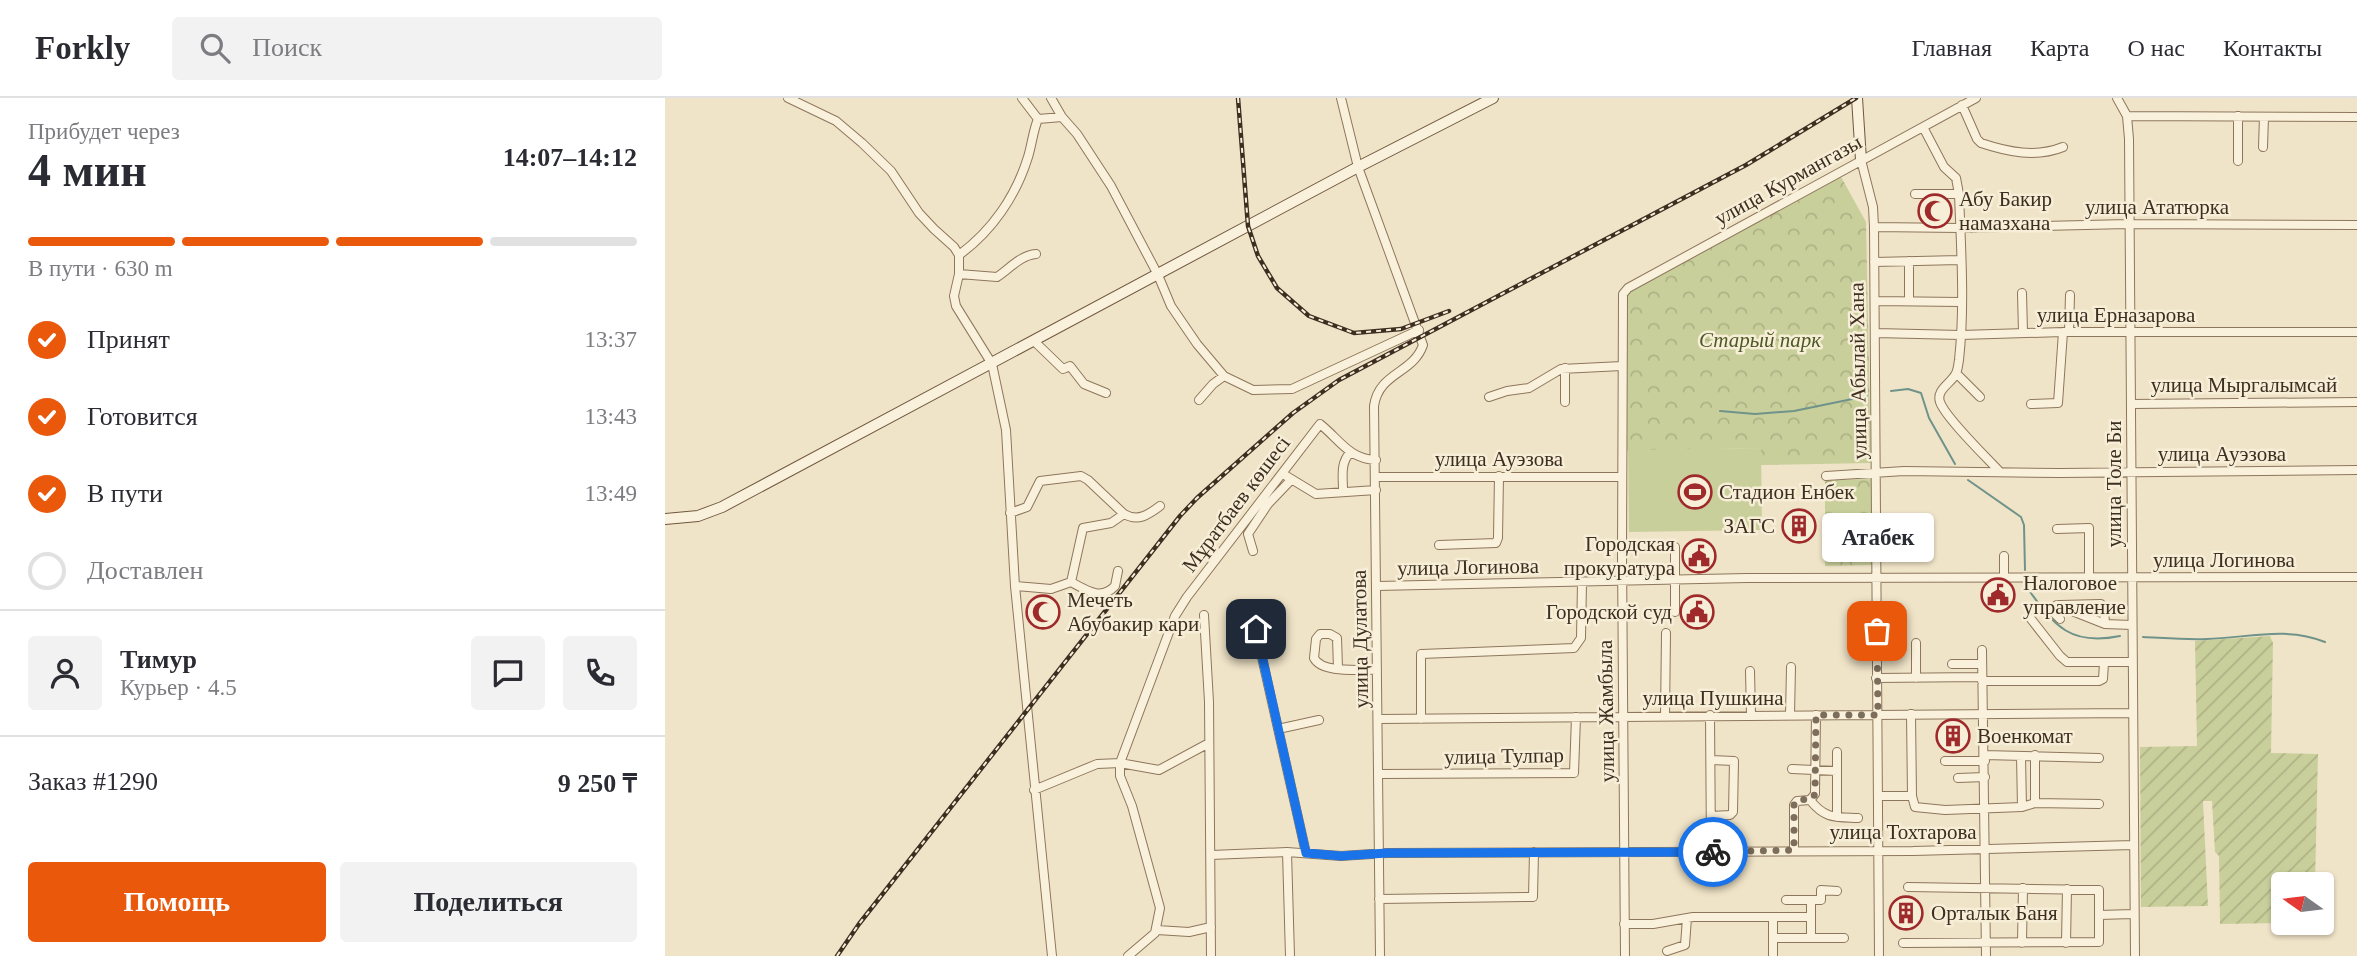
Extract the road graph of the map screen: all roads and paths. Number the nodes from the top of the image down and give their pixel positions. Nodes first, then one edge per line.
1 (788, 98) edge
2 (1022, 98) edge
3 (1051, 98) edge
4 (1341, 98) edge
5 (1493, 98) edge
6 (1857, 98) edge
7 (1976, 98) edge
8 (2117, 98) edge
9 (1962, 106) junction
10 (2127, 116) junction
11 (1062, 117) junction
12 (2238, 117) junction
13 (2263, 117) junction
14 (2357, 117) edge
15 (1038, 119) junction
16 (1923, 127) junction
17 (2063, 147) dead end
18 (2263, 147) dead end
19 (1861, 160) junction
20 (2238, 161) dead end
21 (1358, 167) junction
22 (1916, 194) dead end
23 (1959, 194) junction
24 (2128, 224) junction
25 (2357, 225) edge
26 (1874, 227) junction
27 (1960, 228) junction
28 (1036, 254) dead end
29 (959, 255) junction
30 (1960, 260) junction
31 (1909, 261) junction
32 (1874, 262) junction
33 (959, 274) junction
34 (1158, 275) junction
35 (2022, 293) dead end
36 (2070, 295) dead end
37 (1622, 298) joint
38 (1909, 300) junction
39 (1875, 301) junction
40 (1961, 302) junction
41 (1419, 330) junction
42 (2023, 332) junction
43 (2066, 332) junction
44 (2357, 332) edge
45 (1875, 333) junction
46 (2130, 333) junction
47 (1961, 335) junction
48 (1035, 342) junction
49 (992, 365) junction
50 (1622, 366) junction
51 (1565, 368) junction
52 (1957, 374) junction
53 (1224, 376) junction
54 (1106, 393) dead end
55 (1489, 397) dead end
56 (1980, 397) dead end
57 (1199, 400) dead end
58 (1565, 402) dead end
59 (2357, 402) edge
60 (2031, 404) dead end
61 (2131, 404) junction
62 (1350, 453) junction
63 (1376, 460) junction
64 (2357, 470) edge
65 (1999, 471) junction
66 (1876, 472) junction
67 (2130, 472) junction
68 (1499, 475) junction
69 (1826, 476) dead end
70 (1286, 477) junction
71 (1376, 477) junction
72 (1622, 477) junction
73 (1343, 490) junction
74 (1376, 490) junction
75 (1160, 506) dead end
76 (1010, 513) junction
77 (1124, 514) junction
78 (665, 519) edge
79 (2057, 529) dead end
80 (1439, 545) dead end
81 (1675, 547) dead end
82 (1253, 551) dead end
83 (2004, 556) dead end
84 (1118, 571) dead end
85 (2089, 577) junction
86 (2357, 577) edge
87 (1877, 578) junction
88 (2004, 578) junction
89 (2132, 578) junction
90 (1674, 581) junction
91 (1071, 582) junction
92 (1581, 583) junction
93 (1623, 583) junction
94 (1015, 586) junction
95 (1377, 586) junction
96 (1250, 604) dead end
97 (2057, 605) junction
98 (1675, 612) dead end
99 (1205, 615) dead end
100 (2031, 619) dead end
101 (2060, 619) dead end
102 (2105, 624) junction
103 (2132, 625) junction
104 (1666, 634) dead end
105 (1916, 643) dead end
106 (1982, 650) dead end
107 (2132, 662) junction
108 (2103, 663) junction
109 (1952, 664) dead end
110 (1982, 664) junction
111 (1791, 667) dead end
112 (1338, 668) junction
113 (1377, 670) junction
114 (1750, 671) dead end
115 (1916, 677) junction
116 (1877, 678) junction
117 (1982, 679) junction
118 (1983, 713) junction
119 (2131, 713) junction
120 (1910, 714) junction
121 (1710, 715) junction
122 (1751, 715) junction
123 (1790, 715) junction
124 (1816, 715) junction
125 (1878, 715) junction
126 (1624, 716) junction
127 (1665, 716) junction
128 (1576, 717) junction
129 (1379, 719) junction
130 (1421, 719) junction
131 (1319, 720) dead end
132 (1278, 729) junction
133 (1209, 743) junction
134 (1837, 752) dead end
135 (2035, 755) junction
136 (2021, 756) junction
137 (1984, 758) junction
138 (2099, 758) dead end
139 (1711, 760) junction
140 (1945, 761) dead end
141 (1120, 763) junction
142 (1792, 769) dead end
143 (1815, 769) junction
144 (1837, 771) junction
145 (1379, 774) junction
146 (1985, 777) junction
147 (1958, 778) dead end
148 (1034, 790) junction
149 (1878, 796) junction
150 (1912, 796) junction
151 (1810, 800) junction
152 (2035, 803) junction
153 (2099, 804) dead end
154 (2022, 807) junction
155 (1985, 808) junction
156 (1711, 816) junction
157 (1837, 817) junction
158 (1858, 818) dead end
159 (2133, 845) junction
160 (1986, 849) junction
161 (1794, 850) junction
162 (1880, 850) junction
163 (1287, 852) junction
164 (1534, 852) junction
165 (1626, 852) junction
166 (1711, 852) junction
167 (1306, 853) junction
168 (1379, 854) junction
169 (1211, 855) junction
170 (1908, 887) dead end
171 (1986, 887) junction
172 (2023, 888) junction
173 (2067, 889) junction
174 (1837, 891) dead end
175 (1379, 898) junction
176 (1786, 900) dead end
177 (1811, 900) junction
178 (2133, 914) junction
179 (2099, 915) junction
180 (1773, 917) junction
181 (1811, 917) junction
182 (1687, 918) junction
183 (1625, 924) junction
184 (1211, 927) junction
185 (1157, 930) junction
186 (1773, 938) junction
187 (1811, 938) junction
188 (1844, 938) dead end
189 (1903, 943) dead end
190 (1986, 943) junction
191 (2022, 943) junction
192 (2066, 943) junction
193 (1667, 951) dead end
194 (1052, 956) edge
195 (1128, 956) edge
196 (1211, 956) edge
197 (1290, 956) edge
198 (1380, 956) edge
199 (1625, 956) edge
200 (1773, 956) edge
201 (1879, 956) edge
202 (1986, 956) edge
203 (2135, 956) edge

1 - 29 street
2 - 15 street
3 - 11 street
4 - 21 street
5 - 21 street
6 - 19 street
7 - 9 street, улица Курмангазы
8 - 10 street, улица Толе Би
9 - 16 street, улица Курмангазы
9 - 17 street
10 - 12 street
10 - 24 street, улица Толе Би
11 - 15 street
11 - 34 street
12 - 13 street
12 - 20 street
13 - 14 street
13 - 18 street
15 - 29 street
16 - 19 street, улица Курмангазы
16 - 23 street
19 - 26 street, улица Абылай Хана
19 - 37 street, улица Курмангазы
21 - 34 street
21 - 41 street
22 - 23 street
23 - 27 street
24 - 25 street, улица Ататюрка
24 - 27 street, улица Ататюрка
24 - 46 street, улица Толе Би
26 - 27 street, улица Ататюрка
26 - 32 street, улица Абылай Хана
27 - 30 street
28 - 33 street
29 - 33 street
30 - 31 street
30 - 40 street
31 - 32 street
31 - 38 street
32 - 39 street, улица Абылай Хана
33 - 49 street
34 - 48 street
34 - 53 street
35 - 42 street
36 - 43 street
37 - 50 street, улица Жамбыла
38 - 39 street
38 - 40 street
39 - 45 street, улица Абылай Хана
40 - 47 street
41 - 53 street
41 - 63 street, улица Дулатова
42 - 43 street, улица Ерназарова
42 - 47 street, улица Ерназарова
43 - 46 street, улица Ерназарова
43 - 60 street
44 - 46 street, улица Ерназарова
45 - 47 street, улица Ерназарова
45 - 66 street, улица Абылай Хана
46 - 61 street, улица Толе Би
47 - 52 street
48 - 49 street
48 - 54 street
49 - 76 street
49 - 78 street
50 - 51 street
50 - 72 street, улица Жамбыла
51 - 55 street
51 - 58 street
52 - 56 street
52 - 65 street
53 - 57 street
59 - 61 street, улица Мыргалымсай
61 - 67 street, улица Толе Би
62 - 63 street
62 - 70 street, Мұратбаев көшесі
62 - 73 street
63 - 71 street, улица Дулатова
64 - 67 street, улица Ауэзова
65 - 66 street, улица Ауэзова
65 - 67 street, улица Ауэзова
66 - 69 street, улица Ауэзова
66 - 87 street, улица Абылай Хана
67 - 89 street, улица Толе Би
68 - 71 street, улица Ауэзова
68 - 72 street, улица Ауэзова
68 - 80 street
70 - 73 street
70 - 82 street
70 - 141 street, Мұратбаев көшесі
71 - 74 street, улица Дулатова
72 - 93 street, улица Жамбыла
73 - 74 street
74 - 95 street, улица Дулатова
75 - 77 street
76 - 77 street
76 - 94 street
77 - 91 street
79 - 85 street
81 - 90 street
83 - 88 street
84 - 91 street
85 - 88 street, улица Логинова
85 - 89 street, улица Логинова
86 - 89 street, улица Логинова
87 - 88 street, улица Логинова
87 - 90 street, улица Логинова
87 - 116 street, улица Абылай Хана
89 - 103 street, улица Толе Би
90 - 93 street, улица Логинова
90 - 98 street
91 - 94 street
92 - 93 street, улица Логинова
92 - 95 street, улица Логинова
92 - 130 street
93 - 126 street, улица Жамбыла
94 - 148 street
95 - 113 street, улица Дулатова
96 - 132 street
97 - 101 street
97 - 102 street
97 - 102 street
99 - 133 street
100 - 108 street
102 - 103 street
103 - 107 street, улица Толе Би
104 - 127 street
105 - 115 street
106 - 110 street
107 - 108 street
107 - 119 street, улица Толе Би
108 - 117 street
109 - 110 street
110 - 117 street
111 - 123 street
112 - 112 street
112 - 113 street
113 - 129 street, улица Дулатова
114 - 122 street
115 - 116 street
115 - 117 street
116 - 125 street, улица Абылай Хана
117 - 118 street
118 - 119 street, улица Пушкина
118 - 120 street, улица Пушкина
118 - 137 street
119 - 159 street, улица Толе Би
120 - 125 street, улица Пушкина
120 - 150 street
121 - 122 street, улица Пушкина
121 - 127 street, улица Пушкина
121 - 139 street
122 - 123 street, улица Пушкина
123 - 124 street, улица Пушкина
124 - 125 street, улица Пушкина
124 - 143 street
125 - 149 street, улица Абылай Хана
126 - 127 street, улица Пушкина
126 - 128 street, улица Пушкина
126 - 165 street, улица Жамбыла
128 - 130 street, улица Пушкина
128 - 145 street, улица Тулпар
129 - 130 street, улица Пушкина
129 - 145 street, улица Дулатова
131 - 132 street
132 - 167 street
133 - 141 street
133 - 169 street
134 - 144 street
135 - 136 street
135 - 138 street
135 - 152 street
136 - 137 street
136 - 154 street
137 - 140 street
137 - 146 street
139 - 156 street
139 - 156 street
141 - 148 street
141 - 185 street
142 - 143 street
143 - 144 street
143 - 151 street
144 - 157 street
145 - 168 street, улица Дулатова
146 - 147 street
146 - 155 street
148 - 194 street
149 - 150 street
149 - 162 street, улица Абылай Хана
150 - 155 street
151 - 157 street
151 - 161 street
152 - 153 street
152 - 154 street
154 - 155 street
155 - 160 street
156 - 166 street
157 - 158 street
159 - 160 street, улица Тохтарова
159 - 178 street, улица Толе Би
160 - 162 street, улица Тохтарова
160 - 171 street
161 - 162 street, улица Тохтарова
161 - 166 street, улица Тохтарова
162 - 201 street, улица Абылай Хана
163 - 167 street
163 - 169 street
163 - 197 street
164 - 165 street, улица Тохтарова
164 - 168 street, улица Тохтарова
164 - 175 street
165 - 166 street, улица Тохтарова
165 - 183 street, улица Жамбыла
167 - 168 street, улица Тохтарова
168 - 175 street, улица Дулатова
169 - 184 street
170 - 171 street
171 - 172 street
171 - 190 street
172 - 173 street
172 - 191 street
173 - 179 street
173 - 192 street
174 - 177 street
175 - 198 street, улица Дулатова
176 - 177 street
177 - 181 street
178 - 179 street
178 - 203 street, улица Толе Би
179 - 192 street
180 - 181 street
180 - 182 street
180 - 186 street
181 - 187 street
182 - 183 street
182 - 193 street
183 - 199 street, улица Жамбыла
184 - 185 street
184 - 196 street
185 - 195 street
186 - 187 street
186 - 200 street
187 - 188 street
189 - 190 street
190 - 191 street
190 - 202 street
191 - 192 street

